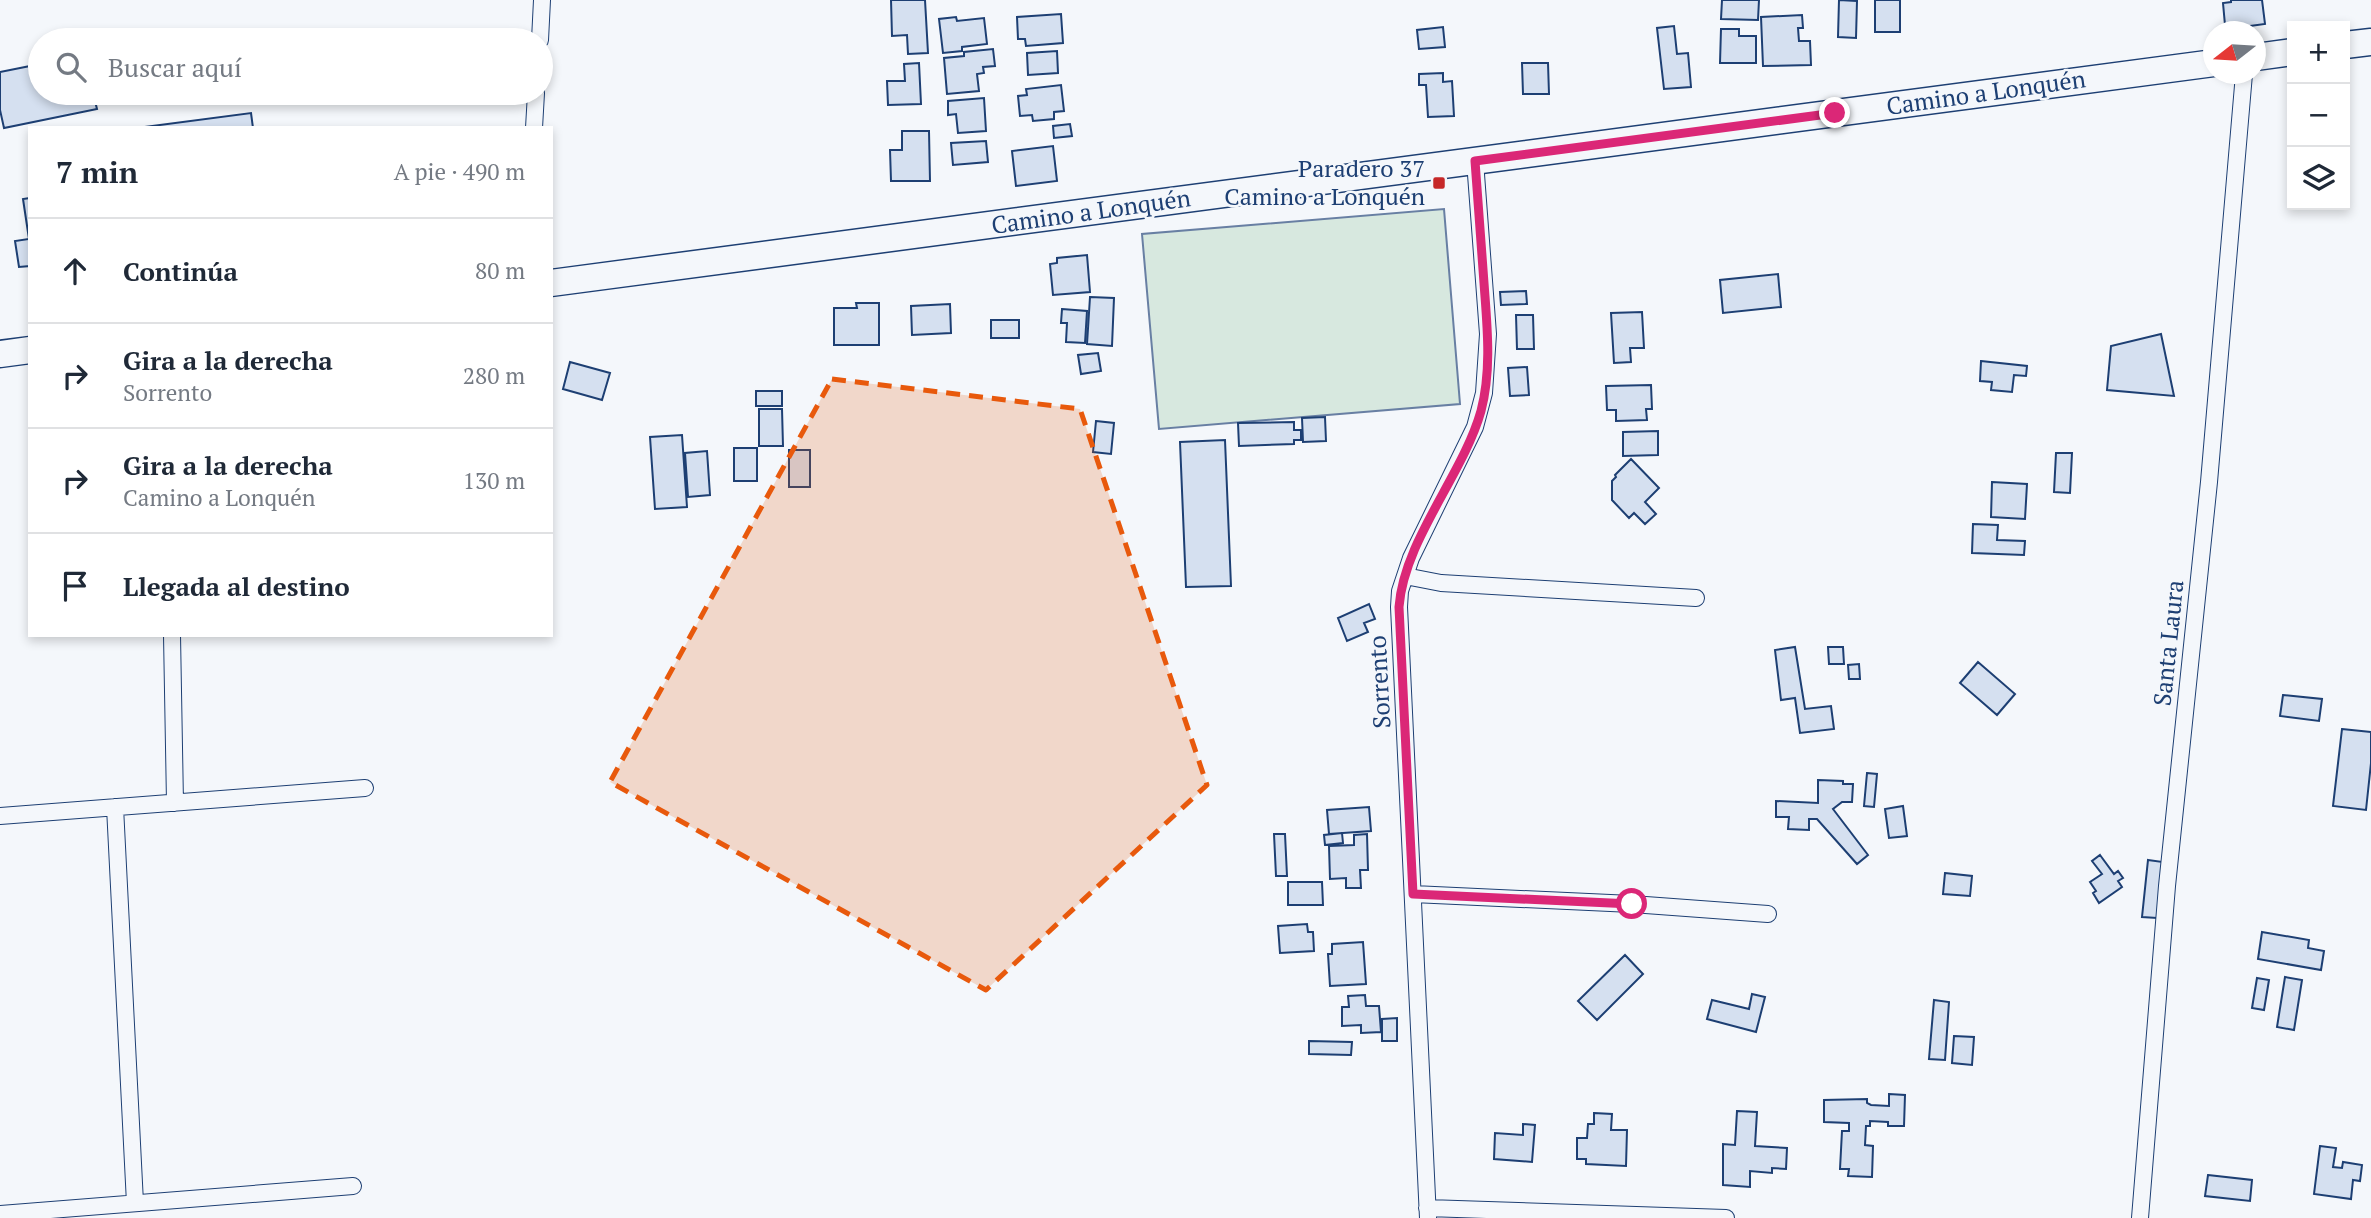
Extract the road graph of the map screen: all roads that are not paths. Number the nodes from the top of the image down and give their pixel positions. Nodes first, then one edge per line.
1 (542, 0) edge
2 (541, 28) edge
3 (2371, 42) edge
4 (2350, 44) edge
5 (2287, 53) edge
6 (2266, 56) edge
7 (2203, 64) edge
8 (2243, 84) edge
9 (535, 105) edge
10 (534, 126) edge
11 (1475, 161) junction
12 (553, 283) edge
13 (28, 350) edge
14 (0, 354) edge
15 (1405, 576) junction
16 (1696, 598) dead end
17 (172, 637) edge
18 (365, 788) dead end
19 (175, 803) junction
20 (115, 807) junction
21 (0, 816) edge
22 (1413, 894) junction
23 (1768, 914) dead end
24 (353, 1186) dead end
25 (135, 1203) junction
26 (1428, 1213) edge
27 (0, 1214) edge
28 (1726, 1218) edge
29 (2140, 1218) edge

1 - 2 street
3 - 4 main road
5 - 6 main road
7 - 11 main road, Camino a Lonquén
8 - 29 street, Santa Laura
9 - 10 street
11 - 12 main road, Camino a Lonquén
11 - 15 street, Sorrento
13 - 14 main road
15 - 16 street
15 - 22 street, Sorrento
17 - 19 street
18 - 19 street
19 - 20 street
20 - 21 street
20 - 25 street
22 - 23 street
22 - 26 street, Sorrento
24 - 25 street
25 - 27 street
26 - 28 street

